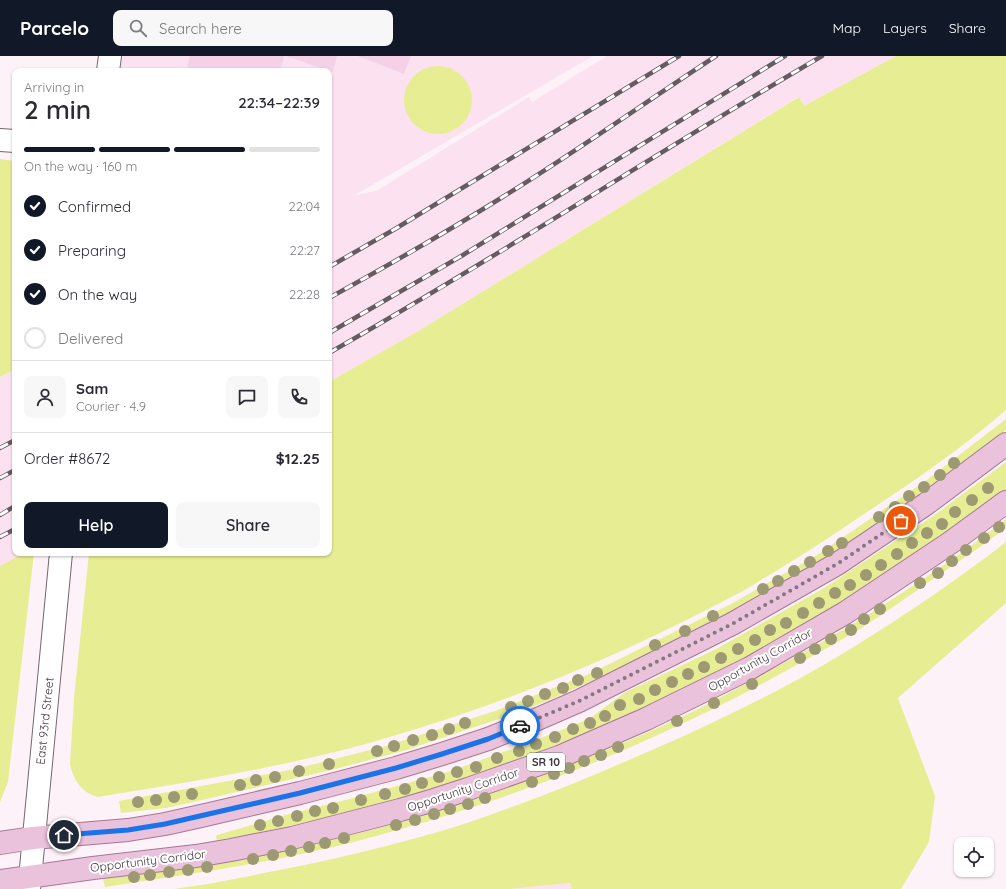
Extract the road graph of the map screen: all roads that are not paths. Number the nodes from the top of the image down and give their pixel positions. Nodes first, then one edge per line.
1 (110, 56) edge
2 (108, 68) edge
3 (0, 140) edge
4 (12, 141) edge
5 (1006, 444) edge
6 (1006, 502) edge
7 (61, 556) edge
8 (33, 838) junction
9 (0, 843) edge
10 (0, 881) edge
11 (29, 883) edge

1 - 2 street
3 - 4 street
5 - 8 main road
6 - 11 main road, Opportunity Corridor / SR 10
7 - 8 street, East 93rd Street
8 - 9 main road
8 - 11 street, East 93rd Street
10 - 11 main road, Opportunity Corridor / SR 10

